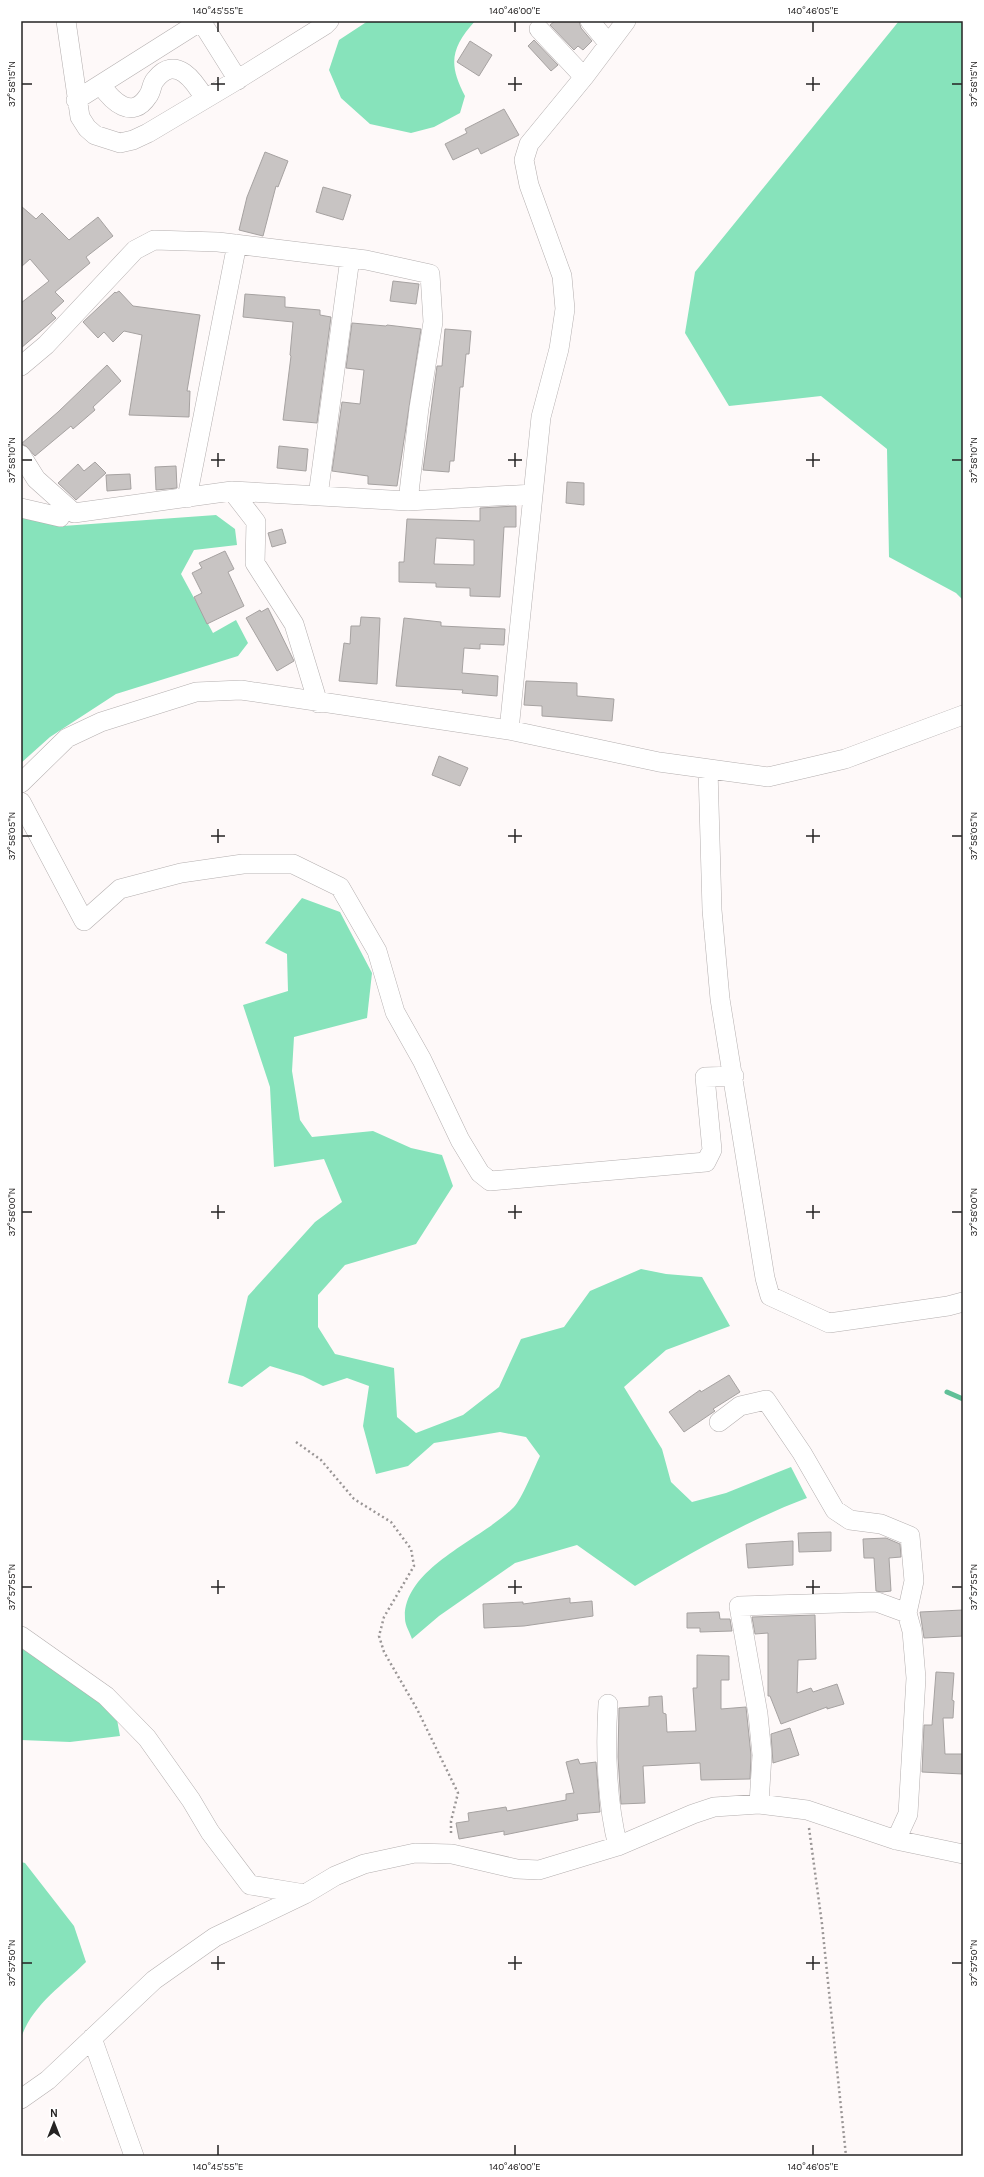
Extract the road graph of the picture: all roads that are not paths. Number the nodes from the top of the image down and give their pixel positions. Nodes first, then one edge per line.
1 (201, 21) edge
2 (329, 21) edge
3 (590, 21) edge
4 (626, 21) edge
5 (67, 23) edge
6 (540, 29) dead end
7 (608, 43) junction
8 (584, 77) junction
9 (238, 80) junction
10 (101, 85) junction
11 (76, 100) junction
12 (205, 100) junction
13 (237, 244) junction
14 (350, 258) junction
15 (21, 366) edge
16 (21, 455) edge
17 (232, 491) junction
18 (533, 494) junction
19 (318, 496) junction
20 (187, 498) junction
21 (408, 501) junction
22 (66, 507) junction
23 (21, 508) edge
24 (318, 703) junction
25 (963, 715) edge
26 (509, 730) junction
27 (708, 769) junction
28 (21, 783) edge
29 (21, 802) edge
30 (734, 1076) junction
31 (963, 1302) edge
32 (719, 1422) dead end
33 (907, 1613) junction
34 (21, 1636) edge
35 (608, 1704) dead end
36 (759, 1804) junction
37 (896, 1840) junction
38 (618, 1846) junction
39 (963, 1854) edge
40 (305, 1894) junction
41 (92, 2038) junction
42 (21, 2099) edge
43 (134, 2156) edge

1 - 9 street
1 - 10 street
2 - 9 street
3 - 7 street
4 - 7 street
5 - 11 street
6 - 8 street
7 - 8 street
8 - 18 street
9 - 12 street
10 - 11 street
10 - 12 street
11 - 12 street
13 - 14 street
13 - 15 street
13 - 20 street
14 - 19 street
14 - 21 street
16 - 22 street
17 - 19 street
17 - 20 street
17 - 24 street
18 - 21 street
18 - 26 street
19 - 21 street
20 - 22 street
22 - 23 street
24 - 26 street
24 - 28 street
25 - 27 street
26 - 27 street
27 - 30 street
29 - 30 street
30 - 31 street
32 - 33 street
33 - 36 street
33 - 37 street
34 - 40 street
35 - 38 street
36 - 37 street
36 - 38 street
37 - 39 street
38 - 40 street
40 - 41 street
41 - 42 street
41 - 43 street

